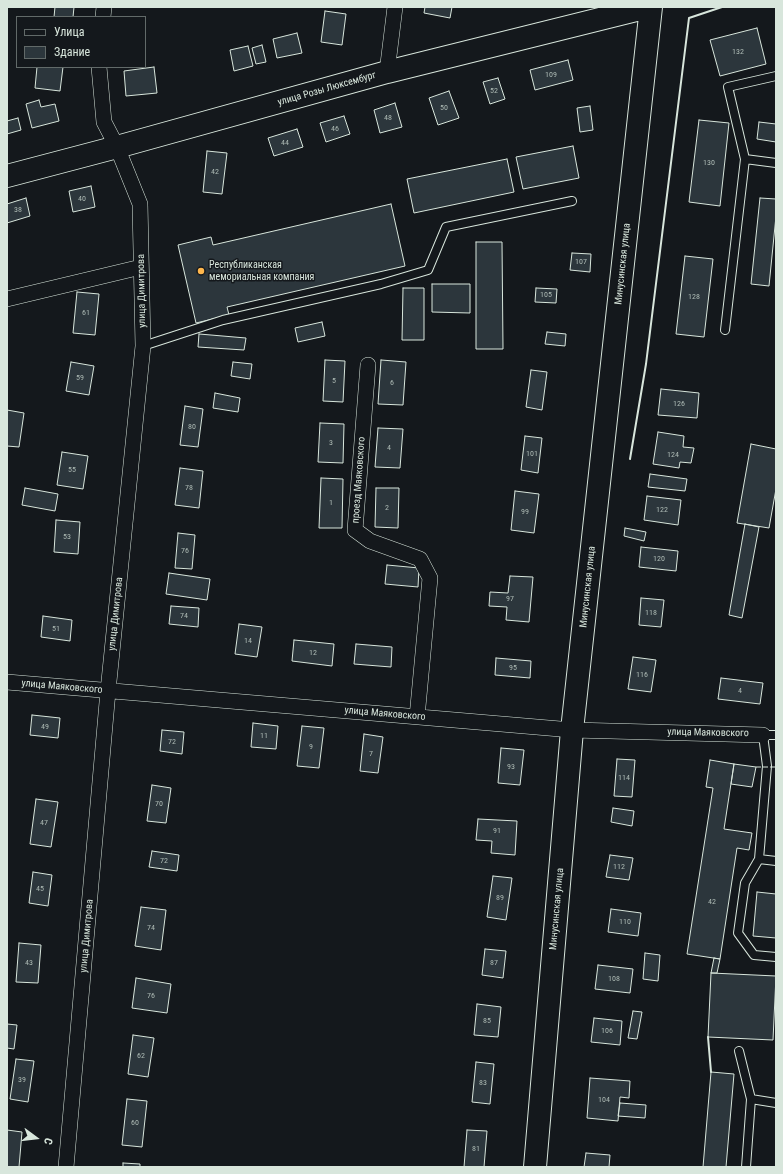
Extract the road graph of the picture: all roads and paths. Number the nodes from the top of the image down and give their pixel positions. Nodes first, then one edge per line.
1 (395, 7) edge
2 (650, 7) edge
3 (99, 68) edge
4 (387, 72) junction
5 (776, 76) edge
6 (117, 147) junction
7 (745, 159) junction
8 (776, 163) edge
9 (7, 176) edge
10 (572, 201) dead end
11 (141, 267) junction
12 (7, 299) edge
13 (725, 330) dead end
14 (143, 346) junction
15 (368, 366) dead end
16 (7, 682) edge
17 (108, 691) junction
18 (417, 717) junction
19 (572, 730) junction
20 (770, 735) edge
21 (759, 859) junction
22 (776, 861) edge
23 (776, 957) edge
24 (739, 1051) dead end
25 (751, 1099) junction
26 (776, 1103) edge
27 (66, 1167) edge
28 (535, 1167) edge
29 (746, 1167) edge

1 - 4 street
2 - 4 street, улица Розы Люксембург
2 - 19 street, Минусинская улица
3 - 6 street, улица Димитрова
4 - 6 street, улица Розы Люксембург
5 - 7 lane
6 - 9 street, улица Розы Люксембург
6 - 11 street, улица Димитрова
7 - 8 lane
7 - 13 lane
10 - 14 lane
11 - 12 street
11 - 14 street, улица Димитрова
14 - 17 street, улица Димитрова
15 - 18 street, проезд Маяковского
16 - 17 street, улица Маяковского
17 - 18 street, улица Маяковского
17 - 27 street, улица Димитрова
18 - 19 street, улица Маяковского
19 - 20 street, улица Маяковского
19 - 28 street, Минусинская улица
20 - 21 lane
21 - 22 lane
21 - 23 lane
24 - 25 lane
25 - 26 lane
25 - 29 lane

